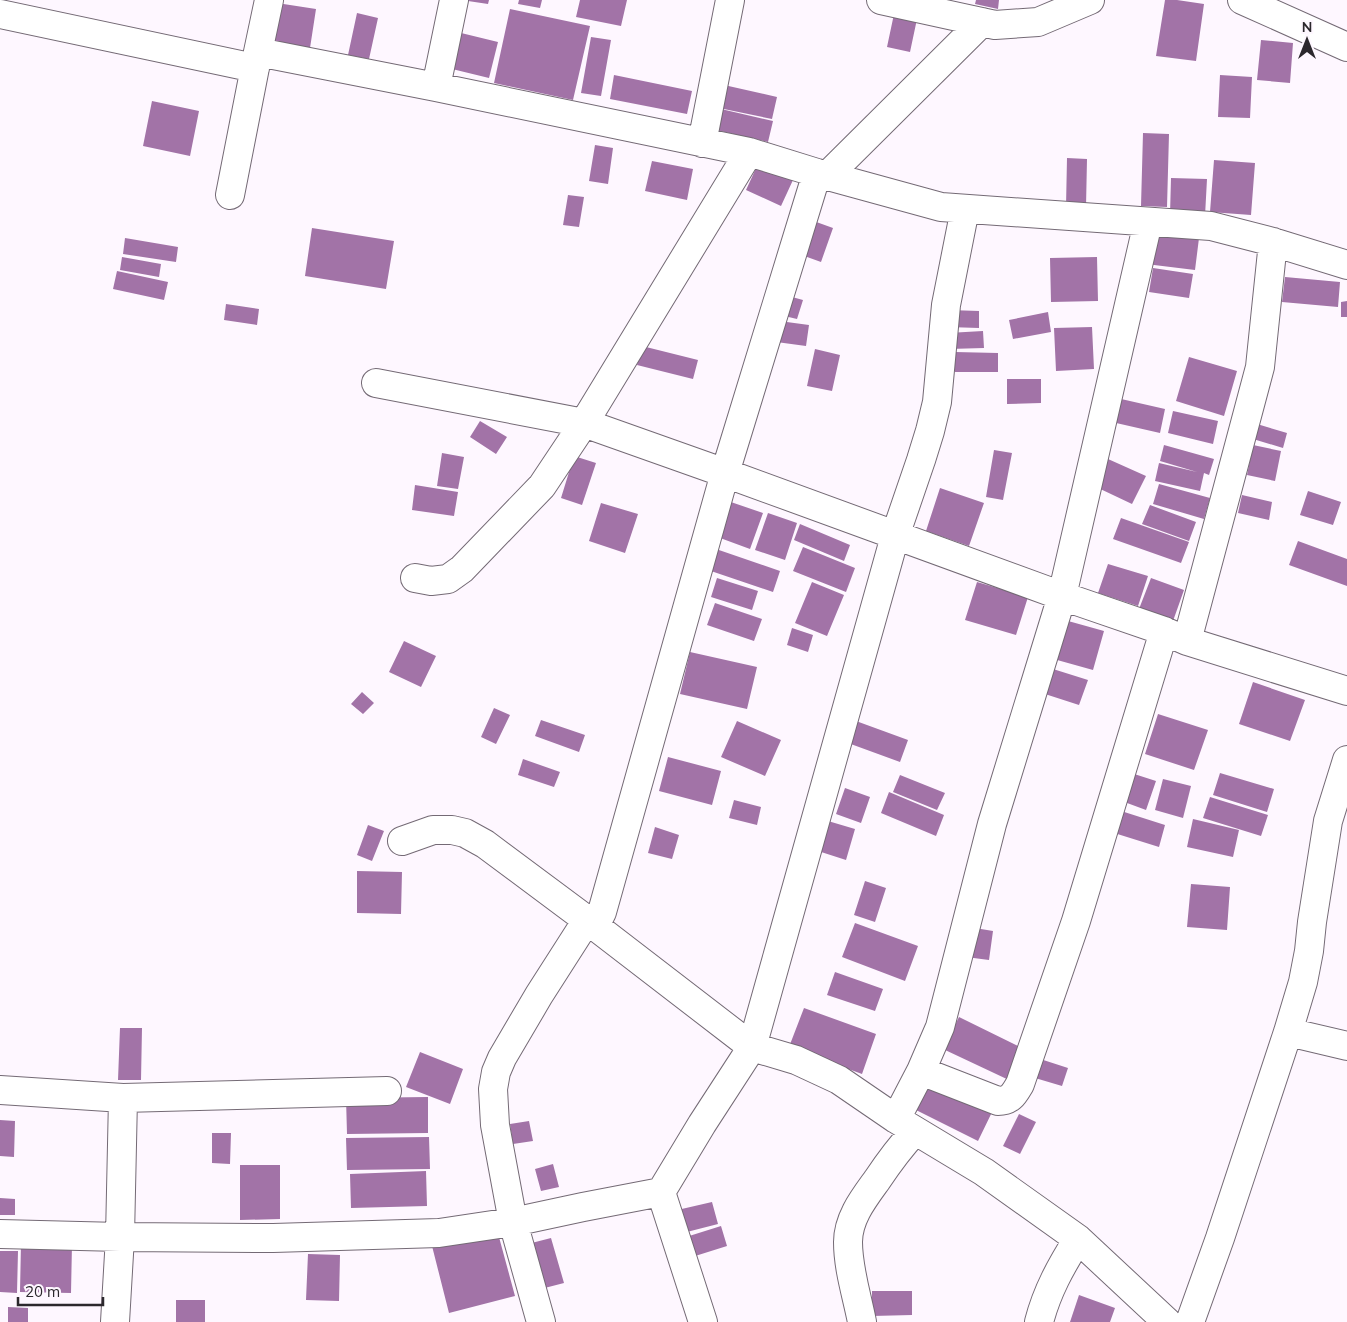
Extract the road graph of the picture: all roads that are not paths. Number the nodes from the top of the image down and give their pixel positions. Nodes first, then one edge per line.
1 (269, 0) edge
2 (454, 0) edge
3 (730, 0) edge
4 (882, 0) edge
5 (1090, 0) edge
6 (1242, 0) edge
7 (0, 14) edge
8 (982, 22) junction
9 (1347, 47) edge
10 (256, 60) junction
11 (436, 87) junction
12 (702, 143) junction
13 (749, 152) junction
14 (822, 174) junction
15 (230, 195) dead end
16 (965, 209) junction
17 (1148, 222) junction
18 (1273, 242) junction
19 (1347, 265) edge
20 (376, 383) dead end
21 (584, 423) junction
22 (725, 473) junction
23 (895, 536) junction
24 (415, 578) dead end
25 (1062, 596) junction
26 (1176, 636) junction
27 (1347, 691) edge
28 (1347, 760) edge
29 (402, 841) dead end
30 (591, 923) junction
31 (1288, 1032) junction
32 (1347, 1046) edge
33 (752, 1047) junction
34 (921, 1071) junction
35 (0, 1090) edge
36 (387, 1091) dead end
37 (124, 1098) junction
38 (905, 1125) junction
39 (661, 1192) junction
40 (513, 1222) junction
41 (0, 1234) edge
42 (120, 1237) junction
43 (1078, 1239) junction
44 (115, 1322) edge
45 (540, 1322) edge
46 (703, 1322) edge
47 (862, 1322) edge
48 (1039, 1322) edge
49 (1168, 1322) edge
50 (1190, 1322) edge

1 - 10 street
2 - 11 street
3 - 12 street
4 - 8 street
5 - 8 street
6 - 9 street
7 - 10 street
8 - 14 street
10 - 11 street
10 - 15 street
11 - 12 street
12 - 13 street
13 - 14 street
13 - 21 street
14 - 16 street
14 - 22 street
16 - 17 street
16 - 23 street
17 - 18 street
17 - 25 street
18 - 19 street
18 - 26 street
20 - 21 street
21 - 22 street
21 - 24 street
22 - 23 street
22 - 30 street
23 - 25 street
23 - 33 street
25 - 26 street
25 - 34 street
26 - 27 street
26 - 34 street
28 - 31 street
29 - 30 street
30 - 33 street
30 - 40 street
31 - 32 street
31 - 50 street
33 - 38 street
33 - 39 street
34 - 38 street
35 - 37 street
36 - 37 street
37 - 42 street
38 - 43 street
38 - 47 street
39 - 40 street
39 - 46 street
40 - 42 street
40 - 45 street
41 - 42 street
42 - 44 street
43 - 48 street
43 - 49 street

